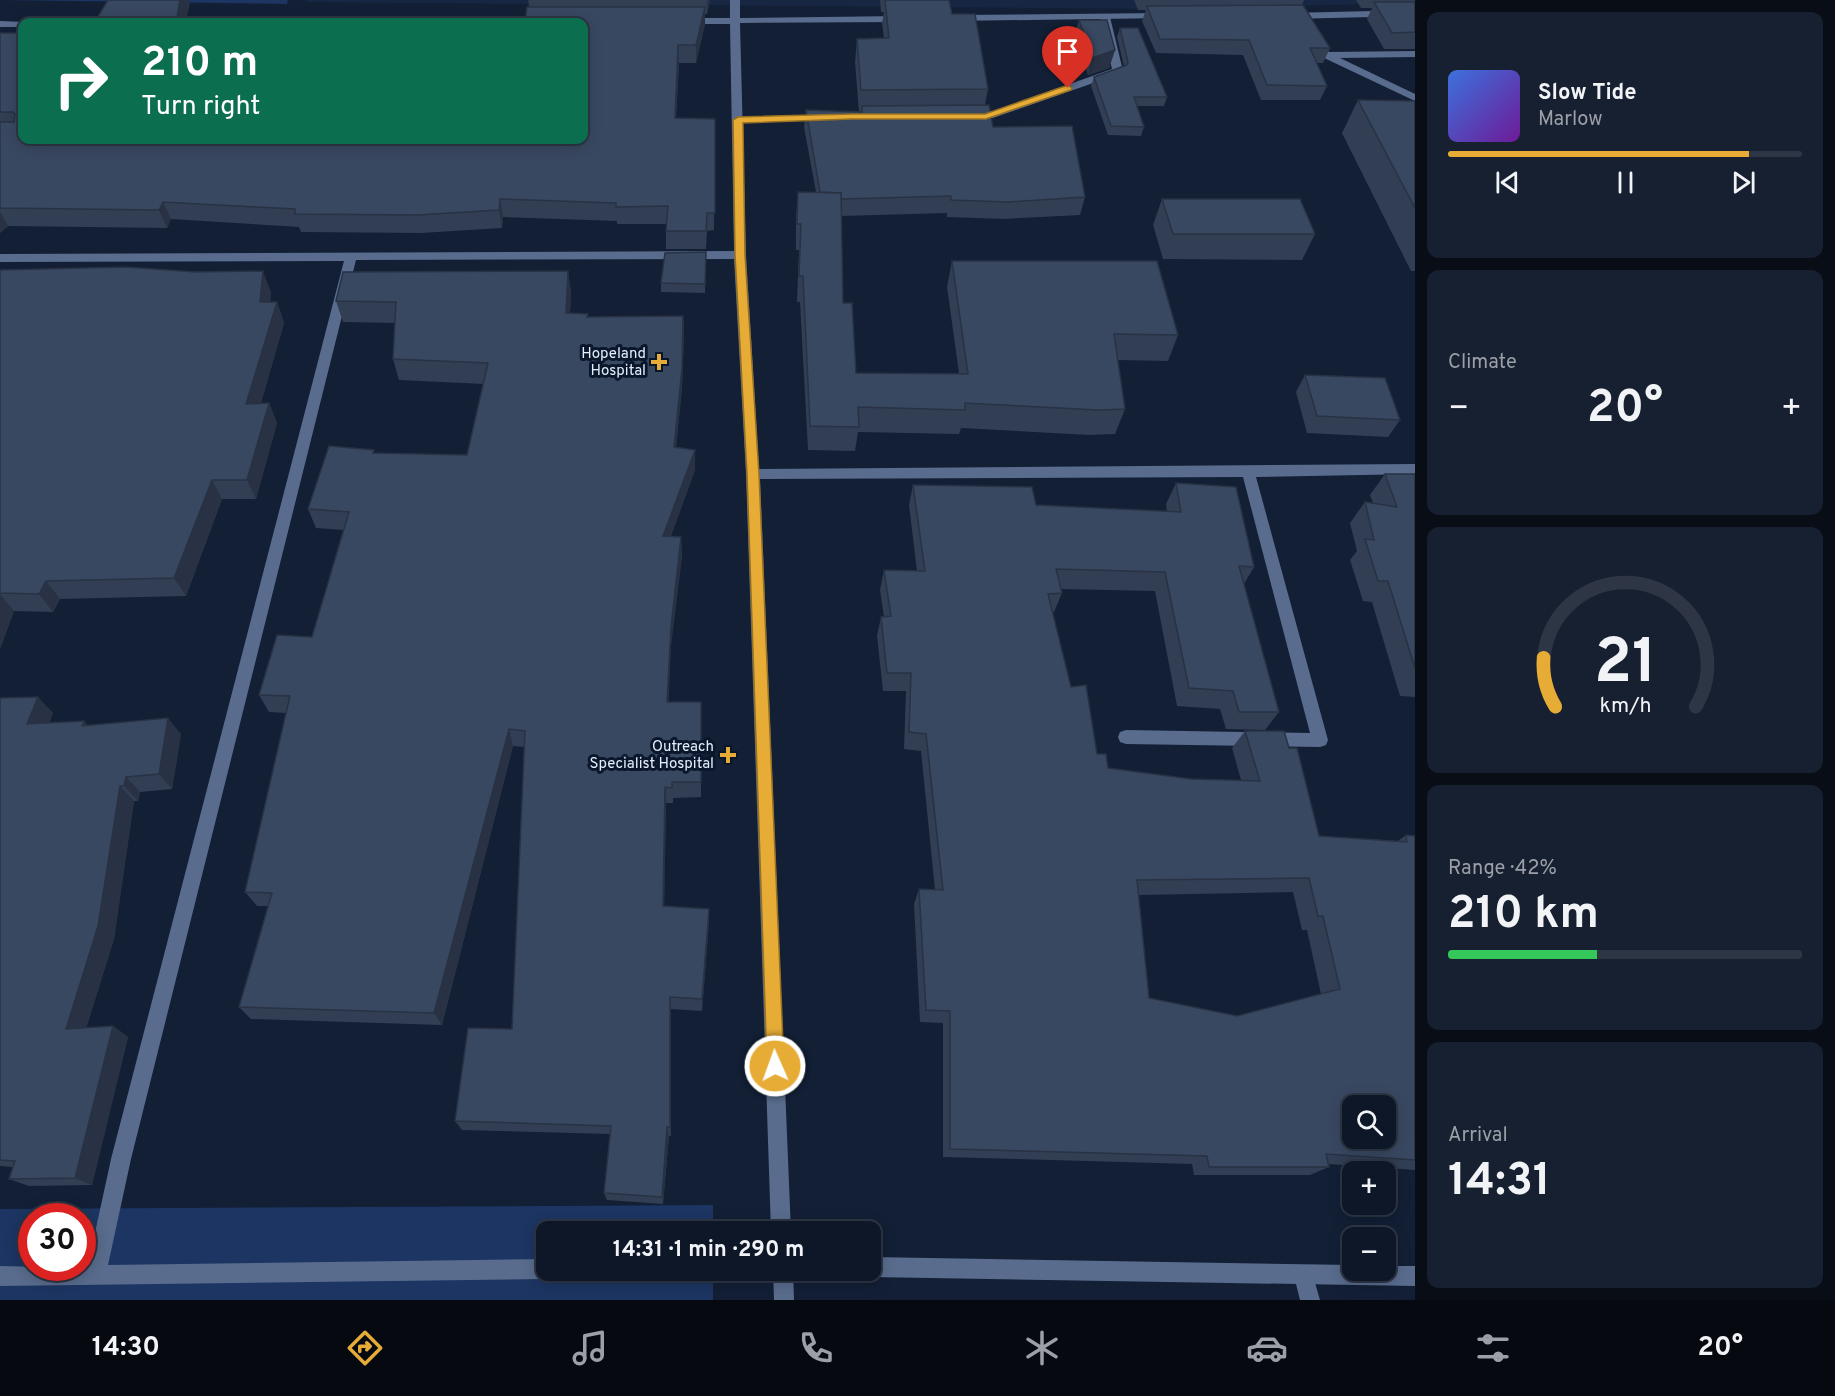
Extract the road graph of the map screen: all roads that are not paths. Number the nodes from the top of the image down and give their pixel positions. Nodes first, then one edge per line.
1 (735, 0) edge
2 (1415, 13) edge
3 (1302, 15) junction
4 (1174, 16) edge
5 (1279, 16) edge
6 (1105, 17) junction
7 (950, 18) edge
8 (914, 19) edge
9 (676, 21) edge
10 (735, 21) junction
11 (0, 24) edge
12 (18, 24) edge
13 (1415, 54) edge
14 (1326, 55) junction
15 (1414, 99) edge
16 (841, 117) edge
17 (963, 117) edge
18 (738, 120) junction
19 (351, 255) junction
20 (740, 255) junction
21 (0, 258) edge
22 (1415, 469) edge
23 (1248, 472) junction
24 (753, 474) junction
25 (1126, 737) dead end
26 (782, 1221) edge
27 (881, 1267) edge
28 (536, 1269) edge
29 (96, 1272) edge
30 (0, 1276) edge
31 (18, 1276) edge
32 (96, 1276) edge
33 (1304, 1276) junction
34 (1415, 1276) edge
35 (783, 1281) edge
36 (784, 1300) edge
37 (1310, 1300) edge

1 - 10 street
2 - 3 street
3 - 5 street
3 - 14 street
4 - 6 street
6 - 7 street
6 - 17 street
8 - 10 street
9 - 10 street
10 - 18 street
11 - 12 street
13 - 14 street
14 - 15 street
16 - 18 street
18 - 20 street
19 - 20 street
19 - 21 street
19 - 29 street
20 - 24 street
22 - 23 street
23 - 24 street
23 - 25 street
24 - 26 street
27 - 33 street
28 - 32 street
30 - 31 street
33 - 34 street
33 - 37 street
35 - 36 street

